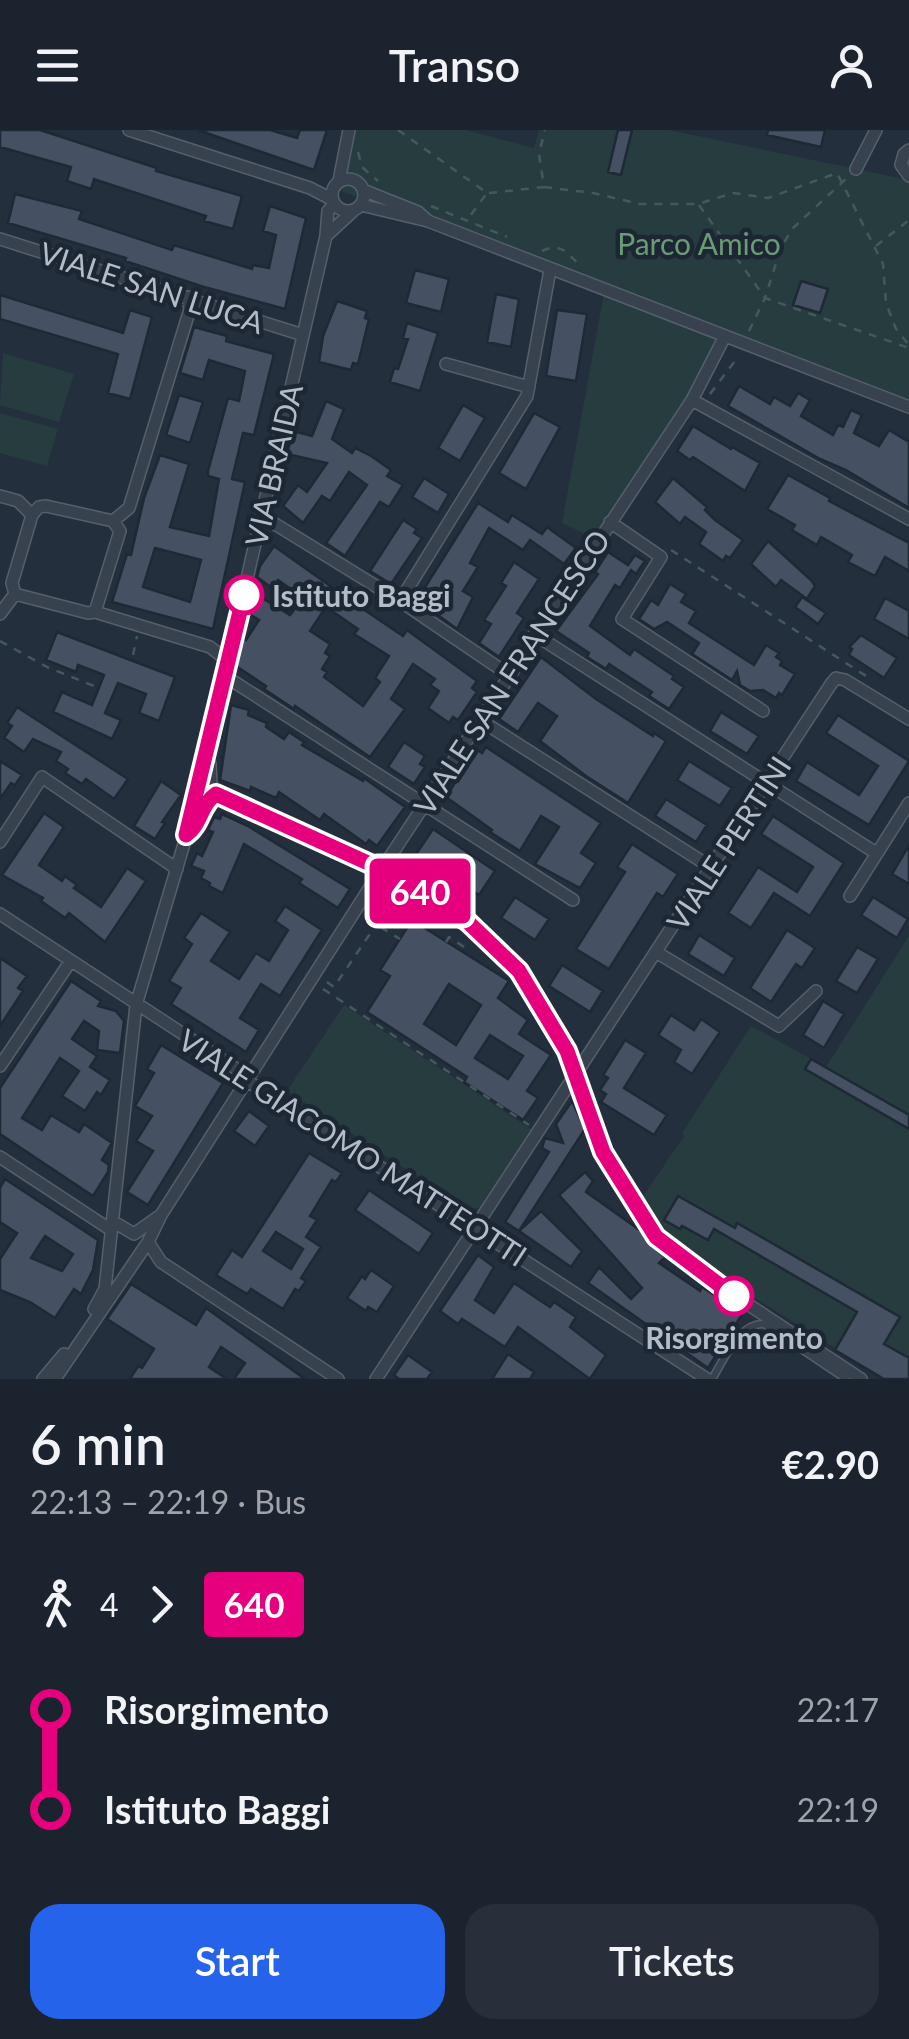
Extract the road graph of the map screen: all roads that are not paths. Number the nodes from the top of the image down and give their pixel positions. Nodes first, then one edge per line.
1 (129, 130) edge
2 (876, 130) edge
3 (352, 137) edge
4 (909, 150) edge
5 (856, 169) road end
6 (909, 176) edge
7 (353, 179) junction
8 (337, 183) junction
9 (310, 188) junction
10 (363, 190) junction
11 (332, 201) junction
12 (357, 208) junction
13 (428, 221) junction
14 (326, 236) junction
15 (0, 239) edge
16 (550, 270) junction
17 (188, 297) junction
18 (303, 335) junction
19 (724, 338) junction
20 (446, 364) dead end
21 (529, 386) junction
22 (692, 400) junction
23 (909, 407) edge
24 (0, 496) edge
25 (32, 515) junction
26 (262, 516) junction
27 (909, 519) edge
28 (113, 521) junction
29 (610, 522) junction
30 (15, 594) junction
31 (400, 601) junction
32 (95, 612) junction
33 (0, 614) edge
34 (534, 634) junction
35 (228, 661) junction
36 (509, 675) junction
37 (225, 676) junction
38 (763, 712) dead end
39 (909, 719) edge
40 (480, 720) junction
41 (207, 753) junction
42 (767, 783) junction
43 (216, 794) junction
44 (909, 803) edge
45 (424, 804) junction
46 (186, 835) junction
47 (0, 842) edge
48 (876, 853) junction
49 (382, 868) junction
50 (712, 868) junction
51 (176, 869) junction
52 (850, 896) dead end
53 (573, 900) dead end
54 (0, 914) edge
55 (656, 952) junction
56 (70, 962) junction
57 (816, 990) dead end
58 (136, 1005) junction
59 (0, 1066) edge
60 (574, 1078) junction
61 (246, 1080) junction
62 (0, 1157) edge
63 (161, 1215) junction
64 (112, 1226) junction
65 (476, 1229) junction
66 (148, 1242) junction
67 (100, 1306) junction
68 (44, 1379) edge
69 (55, 1379) edge
70 (338, 1379) edge
71 (376, 1379) edge
72 (709, 1379) edge
73 (846, 1379) edge
74 (860, 1379) edge

1 - 9 street
2 - 5 street
3 - 7 street
3 - 8 street
4 - 6 street
7 - 8 street
7 - 10 street
8 - 9 street
8 - 11 street
9 - 11 street
10 - 12 street
10 - 13 street
11 - 12 street
11 - 14 street, VIA BRAIDA
12 - 13 street
12 - 14 street
13 - 16 street
14 - 18 street, VIA BRAIDA
15 - 17 street, VIALE SAN LUCA
16 - 19 street
16 - 21 street
17 - 18 street, VIALE SAN LUCA
17 - 28 street
18 - 26 street, VIA BRAIDA
19 - 22 street, VIALE SAN FRANCESCO
19 - 23 street
20 - 21 street
21 - 31 street
22 - 27 street
22 - 29 street, VIALE SAN FRANCESCO
24 - 25 street
25 - 28 street
25 - 30 street
26 - 31 street
26 - 35 street, VIA BRAIDA
28 - 32 street
29 - 34 street, VIALE SAN FRANCESCO
29 - 38 street
30 - 32 street
30 - 33 street
31 - 36 street
32 - 35 street
34 - 36 street, VIALE SAN FRANCESCO
34 - 42 street
35 - 37 street, VIA BRAIDA
36 - 40 street, VIALE SAN FRANCESCO
37 - 41 street, VIA BRAIDA
37 - 45 street
39 - 42 street, VIALE PERTINI
40 - 45 street, VIALE SAN FRANCESCO
40 - 50 street
41 - 43 street
41 - 46 street, VIA BRAIDA
42 - 48 street
42 - 50 street, VIALE PERTINI
43 - 46 street
43 - 49 street
44 - 48 street
45 - 49 street, VIALE SAN FRANCESCO
45 - 53 street
46 - 51 street, VIA BRAIDA
47 - 51 street
48 - 52 street
49 - 60 street
49 - 61 street, VIALE SAN FRANCESCO
50 - 55 street, VIALE PERTINI
51 - 58 street, VIA BRAIDA
54 - 56 street, VIALE GIACOMO MATTEOTTI
55 - 57 street
55 - 60 street, VIALE PERTINI
56 - 58 street, VIALE GIACOMO MATTEOTTI
56 - 59 street
58 - 61 street, VIALE GIACOMO MATTEOTTI
58 - 64 street, VIA BRAIDA
60 - 65 street, VIALE PERTINI
60 - 74 street
61 - 63 street, VIALE SAN FRANCESCO
61 - 65 street, VIALE GIACOMO MATTEOTTI
62 - 64 street
63 - 64 street
63 - 66 street, VIALE SAN FRANCESCO
64 - 67 street, VIA BRAIDA
65 - 71 street, VIALE PERTINI
65 - 72 street, VIALE GIACOMO MATTEOTTI
66 - 67 street, VIALE SAN FRANCESCO
66 - 70 street
67 - 68 street
67 - 69 street
72 - 73 lane

